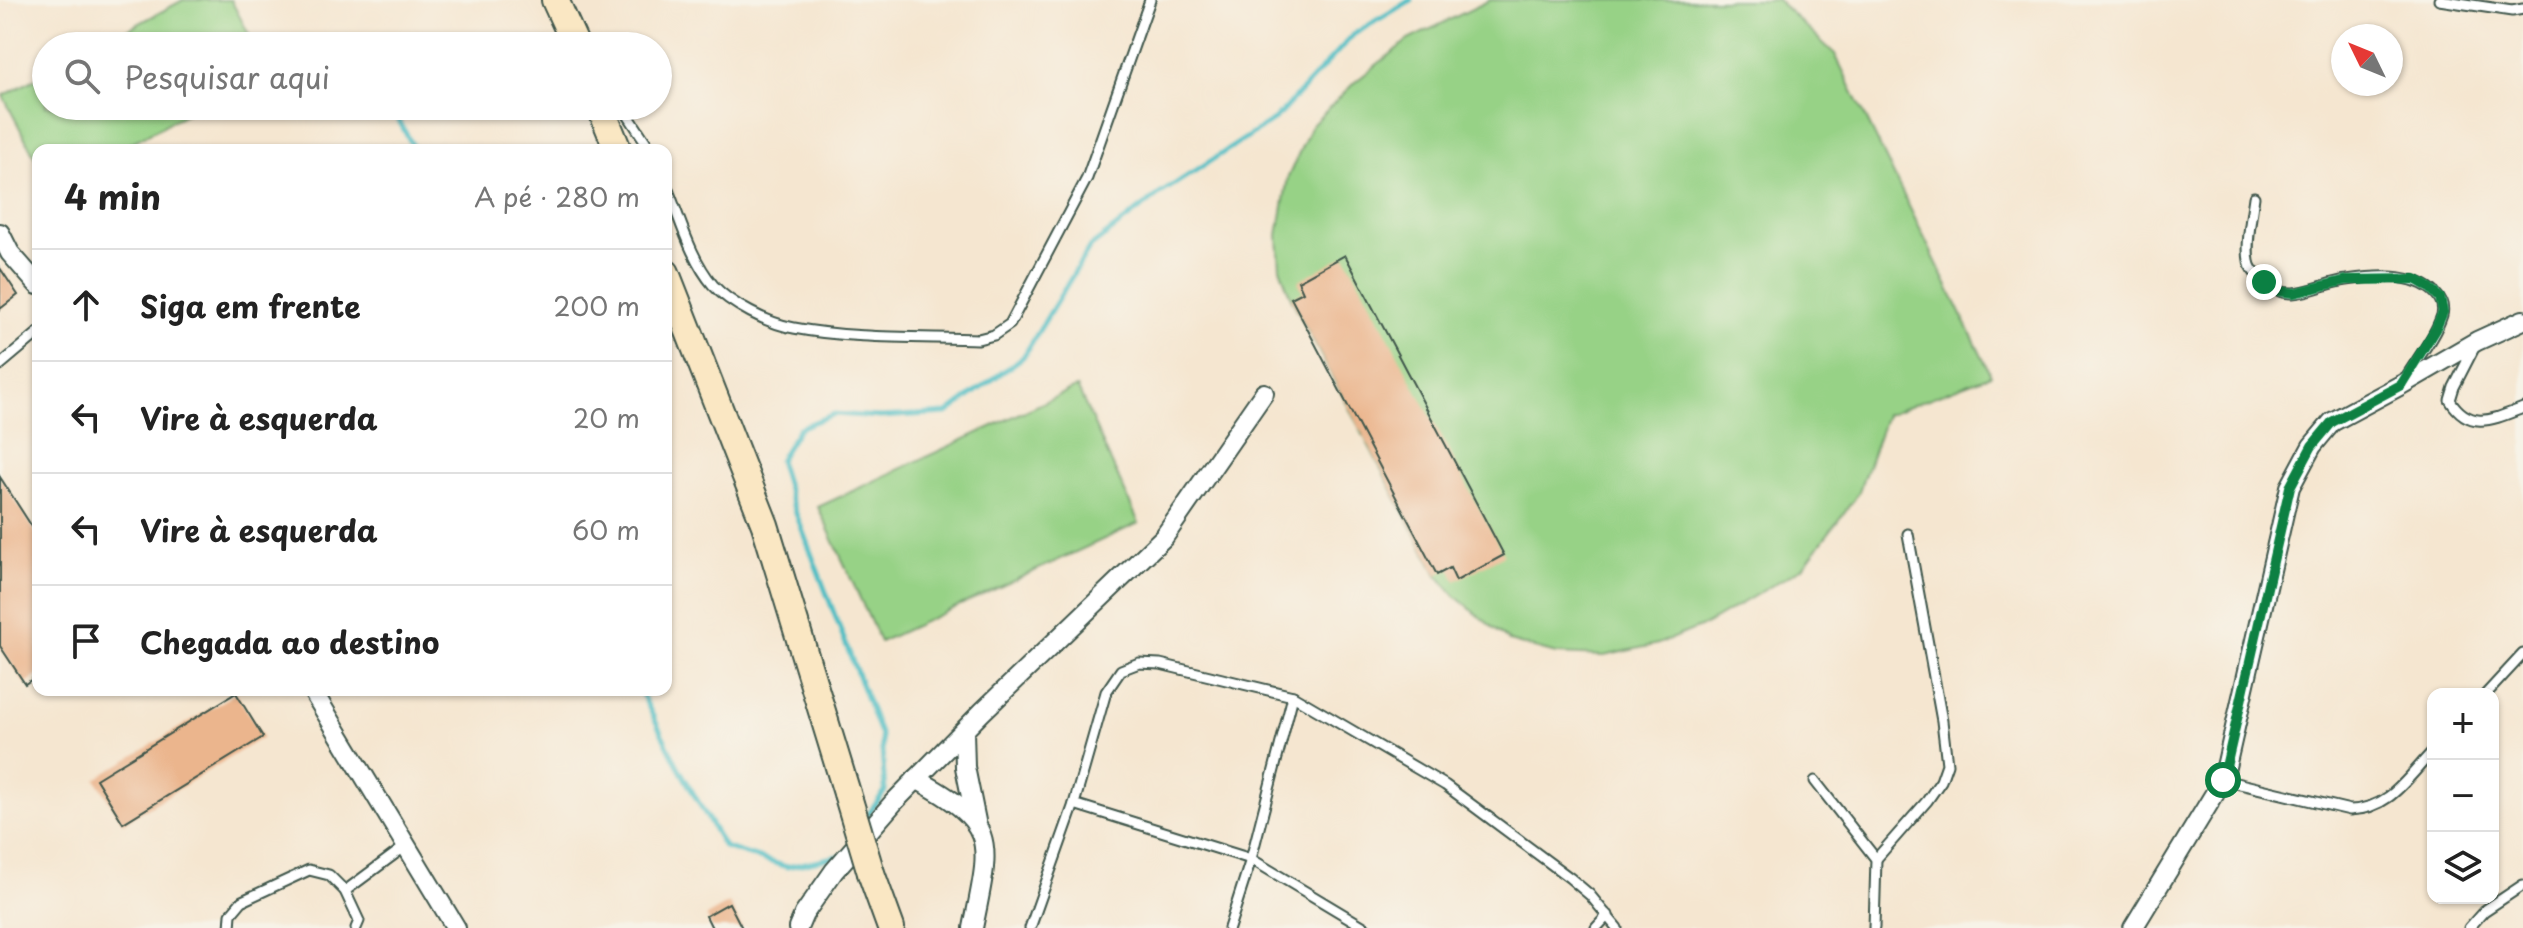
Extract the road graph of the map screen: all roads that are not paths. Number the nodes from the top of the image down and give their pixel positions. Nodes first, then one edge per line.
1 (1150, 0) edge
2 (2439, 0) edge
3 (557, 2) edge
4 (2523, 9) edge
5 (570, 32) edge
6 (606, 120) edge
7 (632, 120) edge
8 (616, 144) edge
9 (649, 144) edge
10 (2254, 197) dead end
11 (672, 199) edge
12 (0, 233) edge
13 (32, 278) edge
14 (672, 288) edge
15 (2523, 320) edge
16 (32, 338) edge
17 (2477, 341) junction
18 (0, 365) edge
19 (2401, 385) junction
20 (1264, 393) dead end
21 (2523, 408) edge
22 (1908, 534) dead end
23 (2523, 654) edge
24 (2492, 688) edge
25 (316, 696) edge
26 (1293, 696) junction
27 (964, 731) junction
28 (2427, 757) edge
29 (916, 779) junction
30 (2223, 780) junction
31 (1815, 781) dead end
32 (1074, 804) junction
33 (976, 821) junction
34 (407, 845) junction
35 (1251, 859) junction
36 (1876, 859) junction
37 (2523, 885) edge
38 (345, 891) junction
39 (1608, 915) junction
40 (230, 928) edge
41 (356, 928) edge
42 (456, 928) edge
43 (798, 928) edge
44 (891, 928) edge
45 (973, 928) edge
46 (1030, 928) edge
47 (1229, 928) edge
48 (1366, 928) edge
49 (1596, 928) edge
50 (1617, 928) edge
51 (1874, 928) edge
52 (2133, 928) edge
53 (2469, 928) edge

1 - 11 lane
2 - 4 lane
3 - 5 street
6 - 8 street
7 - 9 lane
10 - 19 lane
12 - 13 street
14 - 44 street, bridge
15 - 17 street
16 - 18 lane
17 - 19 street
17 - 21 lane
19 - 30 street
20 - 27 street
22 - 36 lane
23 - 24 lane
25 - 34 street
26 - 32 lane
26 - 35 lane
26 - 39 lane
27 - 29 street
27 - 33 street
28 - 30 lane
29 - 33 street
29 - 43 street
30 - 52 street
31 - 36 lane
32 - 35 lane
32 - 46 lane
33 - 45 street
34 - 38 lane
34 - 42 street
35 - 47 lane
35 - 48 lane
36 - 51 lane
37 - 53 lane
38 - 40 lane
38 - 41 lane
39 - 49 lane
39 - 50 lane

